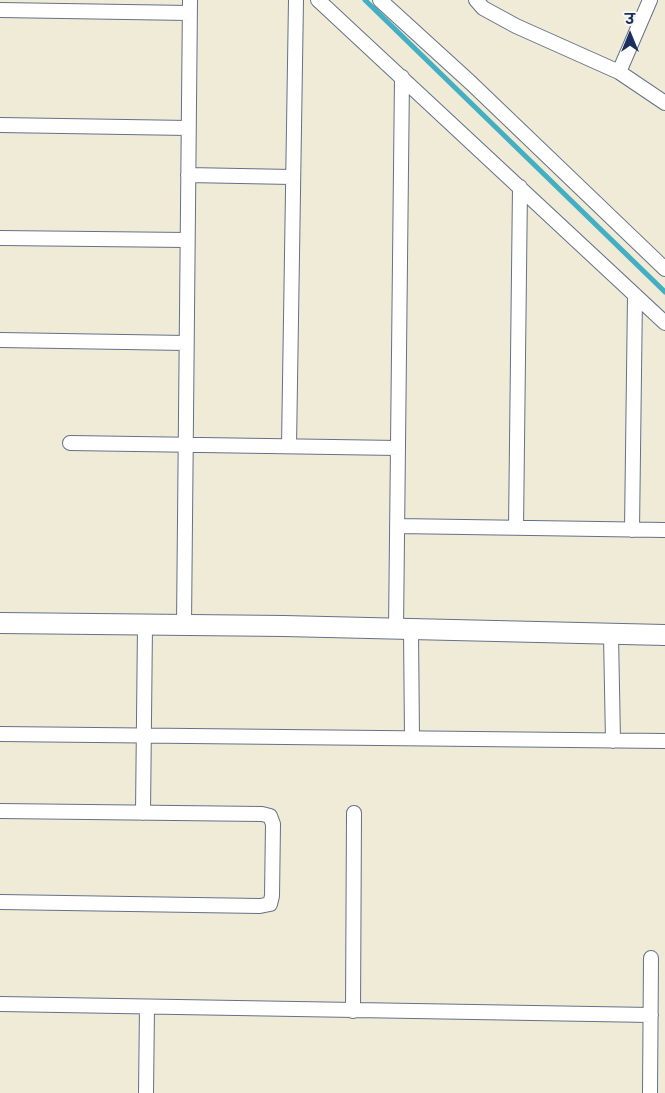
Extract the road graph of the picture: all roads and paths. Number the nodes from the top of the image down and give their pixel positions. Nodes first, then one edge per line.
1 (296, 0) edge
2 (318, 0) edge
3 (380, 0) edge
4 (650, 0) edge
5 (482, 3) edge
6 (190, 6) edge
7 (0, 10) edge
8 (620, 72) junction
9 (402, 77) junction
10 (665, 103) edge
11 (0, 125) edge
12 (188, 128) junction
13 (188, 175) junction
14 (292, 177) junction
15 (520, 187) junction
16 (0, 238) edge
17 (187, 240) junction
18 (665, 269) edge
19 (635, 295) junction
20 (665, 323) edge
21 (0, 340) edge
22 (186, 343) junction
23 (70, 443) dead end
24 (185, 445) junction
25 (288, 446) junction
26 (398, 448) junction
27 (397, 526) junction
28 (516, 528) junction
29 (632, 530) junction
30 (665, 530) edge
31 (0, 623) edge
32 (145, 625) junction
33 (184, 625) junction
34 (403, 629) junction
35 (611, 635) junction
36 (665, 635) edge
37 (0, 734) edge
38 (144, 735) junction
39 (412, 738) junction
40 (613, 740) junction
41 (665, 741) edge
42 (0, 811) edge
43 (143, 813) junction
44 (354, 813) dead end
45 (0, 902) edge
46 (651, 958) dead end
47 (0, 1004) edge
48 (147, 1007) junction
49 (353, 1011) junction
50 (651, 1015) junction
51 (146, 1093) edge
52 (650, 1093) edge

1 - 14 street
2 - 9 street
3 - 18 street
4 - 8 street
5 - 8 street
6 - 7 street
6 - 12 street
8 - 10 street
9 - 15 street
9 - 26 street
11 - 12 street
12 - 13 street
13 - 14 street
13 - 17 street
14 - 25 street
15 - 19 street
15 - 28 street
16 - 17 street
17 - 22 street
19 - 20 street
19 - 29 street
21 - 22 street
22 - 24 street
23 - 24 street
24 - 25 street
24 - 33 street
25 - 26 street
26 - 27 street
27 - 28 street
27 - 34 street
28 - 29 street
29 - 30 street
31 - 32 street
32 - 33 street
32 - 38 street
33 - 34 street
34 - 35 street
34 - 39 street
35 - 36 street
35 - 40 street
37 - 38 street
38 - 39 street
38 - 43 street
39 - 40 street
40 - 41 street
42 - 43 street
43 - 45 street
44 - 49 street
46 - 50 street
47 - 48 street
48 - 49 street
48 - 51 street
49 - 50 street
50 - 52 street

